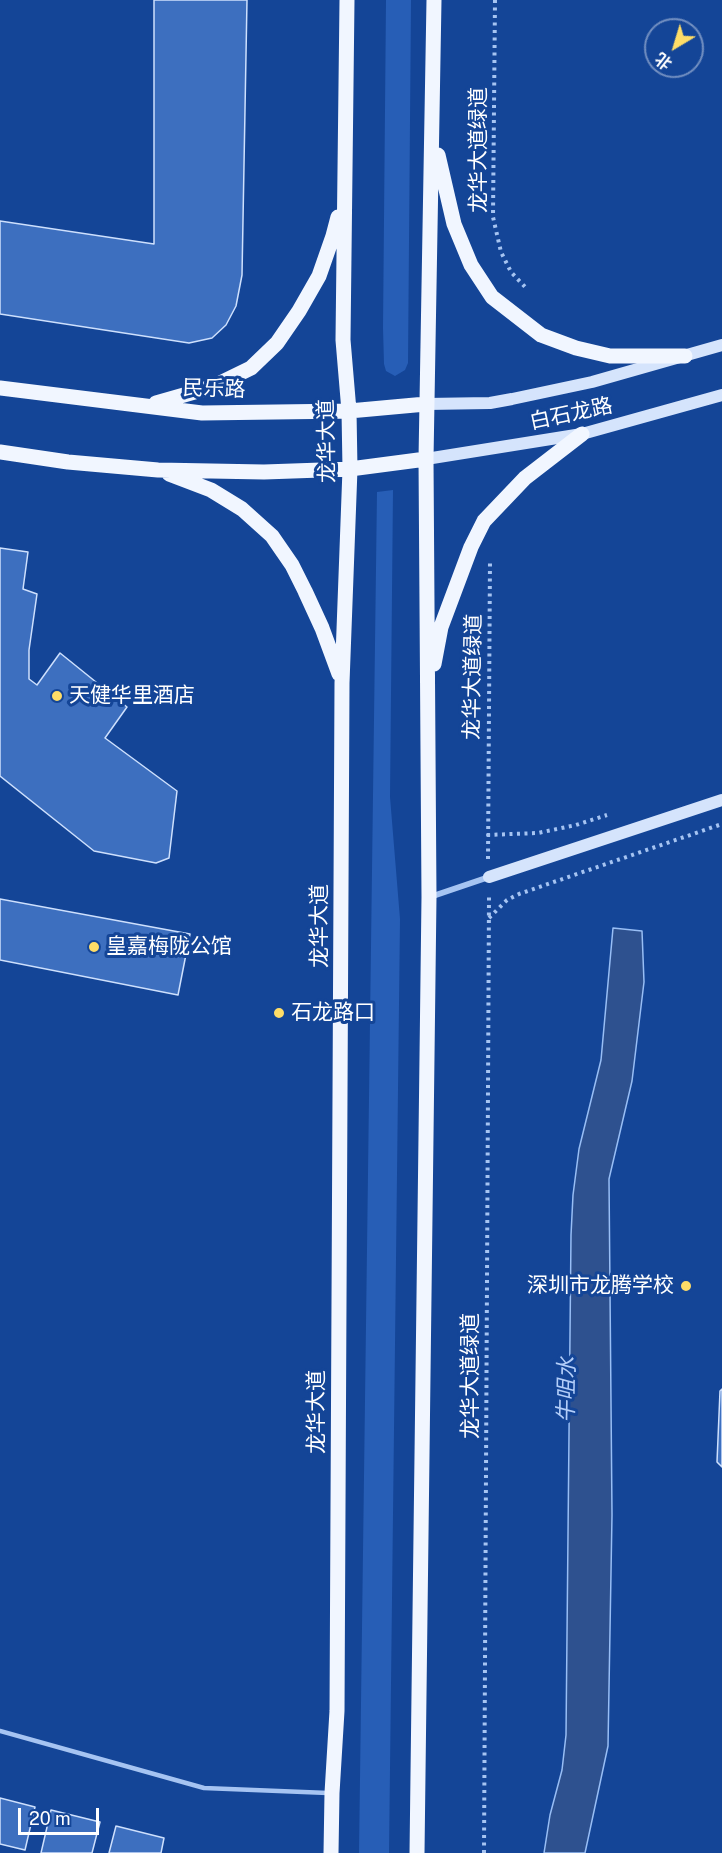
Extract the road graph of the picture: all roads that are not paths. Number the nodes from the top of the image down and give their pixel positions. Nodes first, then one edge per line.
1 (347, 0) edge
2 (434, 0) edge
3 (433, 131) junction
4 (344, 188) junction
5 (722, 345) edge
6 (685, 356) junction
7 (0, 388) edge
8 (722, 395) edge
9 (426, 404) junction
10 (150, 405) junction
11 (349, 411) junction
12 (582, 434) junction
13 (0, 452) edge
14 (426, 459) junction
15 (350, 469) junction
16 (158, 470) junction
17 (342, 683) junction
18 (427, 703) junction
19 (722, 800) edge
20 (489, 877) joint
21 (429, 897) junction
22 (0, 1731) edge
23 (332, 1793) junction
24 (332, 1853) edge
25 (417, 1853) edge

1 - 4 main road, 龙华大道
2 - 3 main road
3 - 6 main road
3 - 9 main road
4 - 10 main road
4 - 11 main road, 龙华大道
5 - 6 main road, 白石龙路
6 - 9 main road, 白石龙路
7 - 10 main road, 民乐路
8 - 12 main road, 白石龙路
9 - 11 main road, 民乐路
9 - 14 main road
10 - 11 main road, 民乐路
11 - 15 main road, 龙华大道
12 - 14 main road, 白石龙路
12 - 18 main road
13 - 16 main road
14 - 15 main road
14 - 18 main road
15 - 16 main road
15 - 17 main road, 龙华大道
16 - 17 main road
17 - 23 main road, 龙华大道
18 - 21 main road
19 - 20 main road
20 - 21 street
21 - 25 main road
22 - 23 lane
23 - 24 main road, 龙华大道

